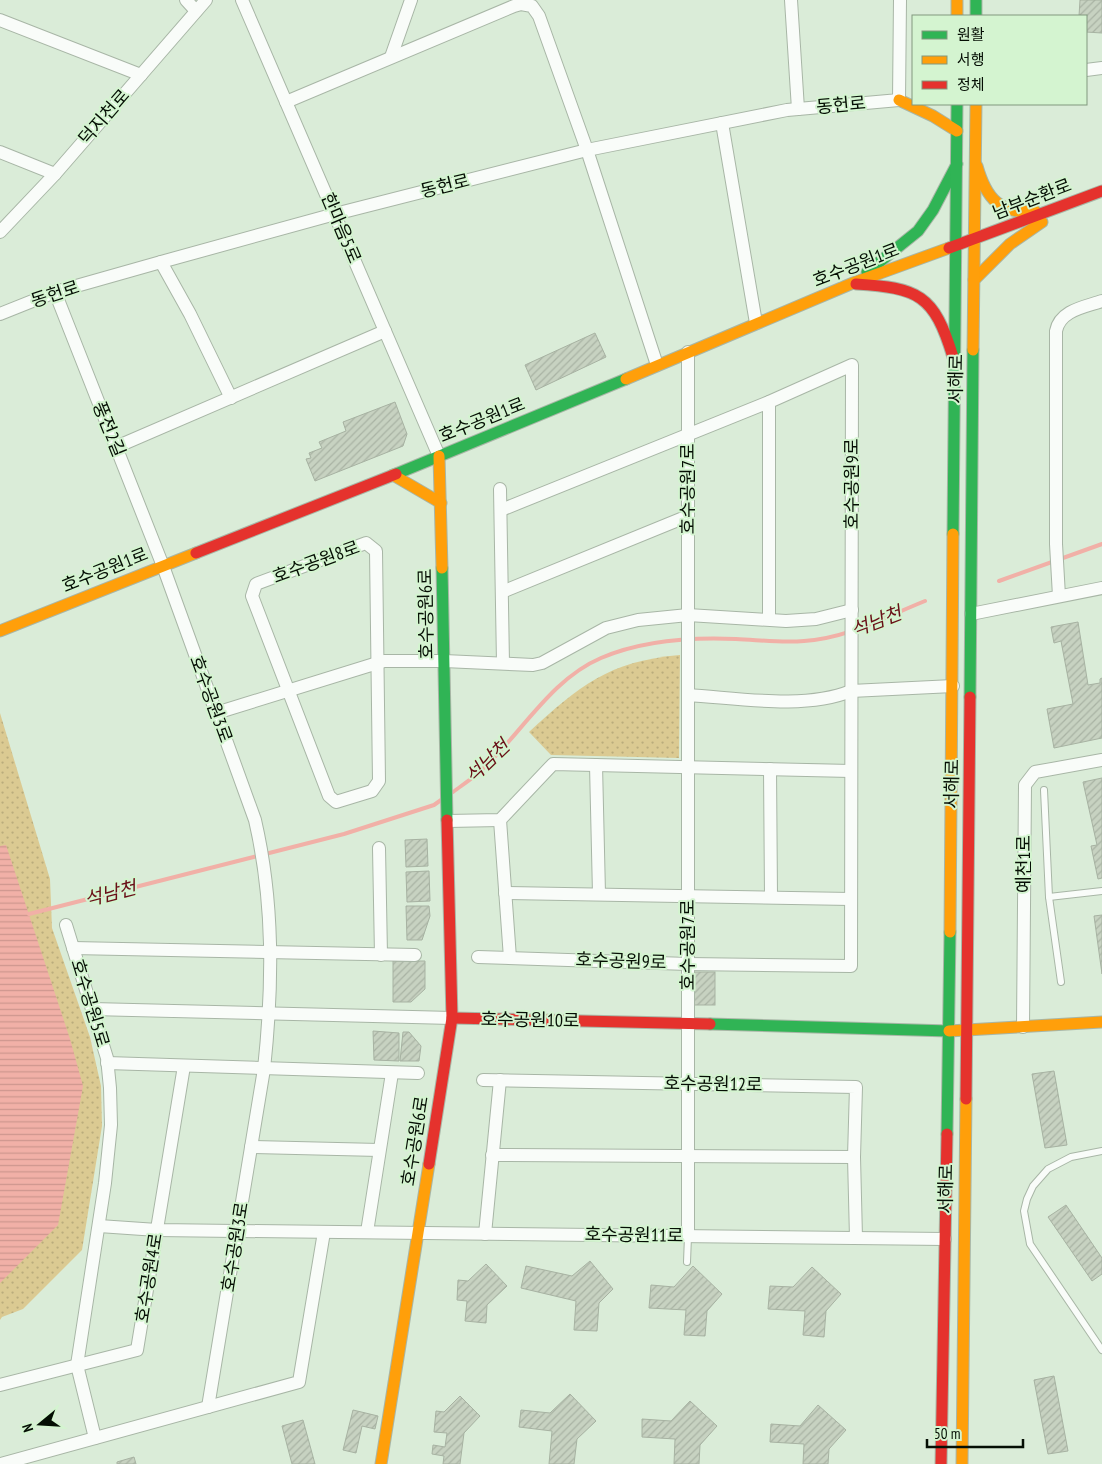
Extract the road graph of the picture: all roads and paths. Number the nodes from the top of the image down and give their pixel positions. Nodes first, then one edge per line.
1 (186, 0) edge
2 (206, 0) edge
3 (242, 0) edge
4 (412, 0) edge
5 (791, 0) edge
6 (900, 0) edge
7 (957, 0) edge
8 (976, 0) edge
9 (196, 11) junction
10 (957, 15) edge
11 (976, 15) edge
12 (0, 20) edge
13 (391, 57) junction
14 (1102, 68) edge
15 (1087, 70) edge
16 (141, 75) junction
17 (912, 95) edge
18 (899, 100) junction
19 (286, 102) junction
20 (957, 105) edge
21 (798, 109) junction
22 (976, 109) edge
23 (722, 123) junction
24 (957, 131) junction
25 (587, 150) junction
26 (0, 152) edge
27 (976, 160) junction
28 (957, 164) junction
29 (55, 174) junction
30 (1102, 191) edge
31 (1067, 204) junction
32 (335, 214) junction
33 (0, 232) edge
34 (975, 239) junction
35 (958, 245) junction
36 (161, 262) junction
37 (974, 280) junction
38 (852, 283) junction
39 (55, 292) junction
40 (1102, 301) edge
41 (0, 314) edge
42 (756, 323) junction
43 (385, 332) junction
44 (688, 352) junction
45 (657, 365) junction
46 (956, 370) junction
47 (231, 398) junction
48 (769, 402) junction
49 (688, 435) junction
50 (116, 447) junction
51 (439, 456) junction
52 (393, 475) junction
53 (500, 489) dead end
54 (441, 503) junction
55 (501, 510) junction
56 (688, 516) junction
57 (163, 566) junction
58 (1102, 588) edge
59 (502, 592) junction
60 (1059, 596) junction
61 (852, 610) junction
62 (972, 614) junction
63 (769, 620) junction
64 (688, 621) junction
65 (0, 631) edge
66 (444, 661) junction
67 (378, 663) junction
68 (503, 663) junction
69 (953, 686) junction
70 (288, 691) junction
71 (852, 691) junction
72 (688, 695) junction
73 (216, 713) junction
74 (1102, 760) edge
75 (596, 765) junction
76 (688, 766) junction
77 (770, 769) junction
78 (851, 771) junction
79 (1044, 790) dead end
80 (500, 820) junction
81 (448, 821) junction
82 (379, 848) dead end
83 (1102, 891) edge
84 (505, 893) junction
85 (599, 894) junction
86 (688, 896) junction
87 (771, 897) junction
88 (1049, 897) junction
89 (851, 899) junction
90 (66, 925) dead end
91 (73, 948) junction
92 (271, 952) junction
93 (381, 955) junction
94 (415, 956) dead end
95 (478, 957) dead end
96 (510, 958) junction
97 (688, 964) junction
98 (1061, 982) dead end
99 (92, 1008) junction
100 (270, 1013) junction
101 (452, 1018) junction
102 (1102, 1022) edge
103 (688, 1023) junction
104 (1023, 1027) junction
105 (949, 1030) junction
106 (968, 1030) junction
107 (107, 1063) junction
108 (184, 1066) junction
109 (264, 1069) junction
110 (392, 1073) junction
111 (418, 1074) dead end
112 (483, 1080) dead end
113 (500, 1080) junction
114 (688, 1083) junction
115 (251, 1147) junction
116 (379, 1150) junction
117 (1102, 1151) edge
118 (492, 1156) junction
119 (688, 1156) junction
120 (854, 1157) junction
121 (99, 1226) junction
122 (158, 1230) junction
123 (237, 1231) junction
124 (324, 1232) junction
125 (366, 1232) junction
126 (418, 1233) junction
127 (485, 1234) junction
128 (688, 1236) junction
129 (856, 1238) junction
130 (945, 1239) junction
131 (687, 1262) dead end
132 (1102, 1350) edge
133 (77, 1365) junction
134 (0, 1385) edge
135 (208, 1407) junction
136 (96, 1438) junction
137 (1, 1464) edge
138 (381, 1464) edge
139 (941, 1464) edge
140 (962, 1464) edge

1 - 9 street
2 - 9 street, 덕지천로
3 - 19 street, 한마음5로
4 - 13 street
5 - 21 street
6 - 18 street
7 - 10 main road
8 - 11 main road
9 - 16 street, 덕지천로
12 - 16 street
13 - 19 street
13 - 25 street
14 - 15 street
16 - 29 street, 덕지천로
17 - 18 main road
18 - 21 street, 동헌로
18 - 24 main road
19 - 32 street, 한마음5로
20 - 24 main road, 서해로
21 - 23 street, 동헌로
22 - 27 main road, 서해로
23 - 25 street, 동헌로
23 - 42 street
24 - 28 main road, 서해로
25 - 32 street, 동헌로
25 - 45 street
26 - 29 street
27 - 31 main road
27 - 34 main road, 서해로
28 - 35 main road, 서해로
28 - 38 main road
29 - 33 street, 덕지천로
30 - 31 main road, 남부순환로
31 - 34 main road, 남부순환로
31 - 37 main road
32 - 36 street, 동헌로
32 - 43 street, 한마음5로
34 - 35 main road, 호수공원1로
34 - 37 main road, 서해로
35 - 38 main road, 호수공원1로
35 - 46 main road, 서해로
36 - 39 street, 동헌로
36 - 47 street
37 - 62 main road, 서해로
38 - 42 main road, 호수공원1로
38 - 46 main road
39 - 41 street, 동헌로
39 - 50 street, 풍전2길
40 - 60 street
42 - 44 main road, 호수공원1로
43 - 47 street
43 - 51 street, 한마음5로
44 - 45 main road, 호수공원1로
44 - 49 street, 호수공원7로
45 - 51 main road, 호수공원1로
46 - 69 main road, 서해로
47 - 50 street
48 - 49 street, 호수공원9로
48 - 61 street, 호수공원9로
48 - 63 street
49 - 55 street, 호수공원9로
49 - 56 street, 호수공원7로
50 - 57 street, 풍전2길
51 - 52 main road, 호수공원1로
51 - 54 main road, 호수공원6로
52 - 54 main road
52 - 57 main road, 호수공원1로
53 - 55 street
54 - 66 main road, 호수공원6로
55 - 59 street
56 - 59 street
56 - 64 street, 호수공원7로
57 - 65 main road, 호수공원1로
57 - 73 street, 호수공원3로
58 - 60 street
59 - 68 street
60 - 62 street
61 - 63 street
61 - 71 street, 호수공원9로
62 - 106 main road, 서해로
63 - 64 street
64 - 68 street
64 - 72 street, 호수공원7로
66 - 67 street
66 - 68 street
66 - 81 main road, 호수공원6로
67 - 70 street
67 - 70 street, 호수공원8로
67 - 70 street, 호수공원8로
69 - 71 street
69 - 105 main road, 서해로
70 - 73 street
71 - 72 street
71 - 78 street, 호수공원9로
72 - 76 street, 호수공원7로
73 - 92 street, 호수공원3로
74 - 104 street, 예천1로
75 - 76 street
75 - 80 street
75 - 85 street
76 - 77 street
76 - 86 street, 호수공원7로
77 - 78 street
77 - 87 street
78 - 89 street, 호수공원9로
79 - 88 lane
80 - 81 street
80 - 84 street
81 - 101 main road, 호수공원6로
82 - 93 street
83 - 88 lane
84 - 85 street
84 - 96 street
85 - 86 street
86 - 87 street
86 - 97 street, 호수공원7로
87 - 89 street
88 - 98 lane
89 - 97 street, 호수공원9로
90 - 91 street
91 - 92 street, 호수공원5로
91 - 99 street, 호수공원5로
92 - 93 street, 호수공원5로
92 - 100 street, 호수공원3로
93 - 94 street, 호수공원5로
95 - 96 street, 호수공원9로
96 - 97 street, 호수공원9로
97 - 103 street, 호수공원7로
99 - 100 street, 호수공원10로
99 - 107 street, 호수공원5로
100 - 101 street, 호수공원10로
100 - 109 street, 호수공원3로
101 - 103 main road, 호수공원10로
101 - 126 main road, 호수공원6로
102 - 104 main road
103 - 105 main road, 호수공원10로
103 - 114 street, 호수공원7로
104 - 106 main road
105 - 106 main road, 호수공원10로
105 - 130 main road, 서해로
106 - 140 main road, 서해로
107 - 108 street
107 - 121 street, 호수공원5로
108 - 109 street
108 - 122 street, 호수공원4로
109 - 110 street
109 - 115 street, 호수공원3로
110 - 111 street
110 - 116 street
112 - 113 street, 호수공원12로
113 - 114 street, 호수공원12로
113 - 118 street
114 - 119 street, 호수공원7로
114 - 120 street, 호수공원12로
115 - 116 street
115 - 123 street, 호수공원3로
116 - 125 street
117 - 132 lane
118 - 119 street
118 - 127 street
119 - 120 street
119 - 128 street, 호수공원7로
120 - 129 street, 호수공원12로
121 - 122 street, 호수공원11로
121 - 133 street, 호수공원5로
122 - 123 street, 호수공원11로
122 - 133 street, 호수공원4로
123 - 124 street, 호수공원11로
123 - 135 street, 호수공원3로
124 - 125 street, 호수공원11로
124 - 135 street
125 - 126 street, 호수공원11로
126 - 127 street, 호수공원11로
126 - 138 main road, 호수공원6로
127 - 128 street, 호수공원11로
128 - 129 street, 호수공원11로
128 - 131 lane
129 - 130 street, 호수공원11로
130 - 139 main road, 서해로
133 - 134 street, 호수공원4로
133 - 136 street, 호수공원5로
135 - 136 street
136 - 137 street

